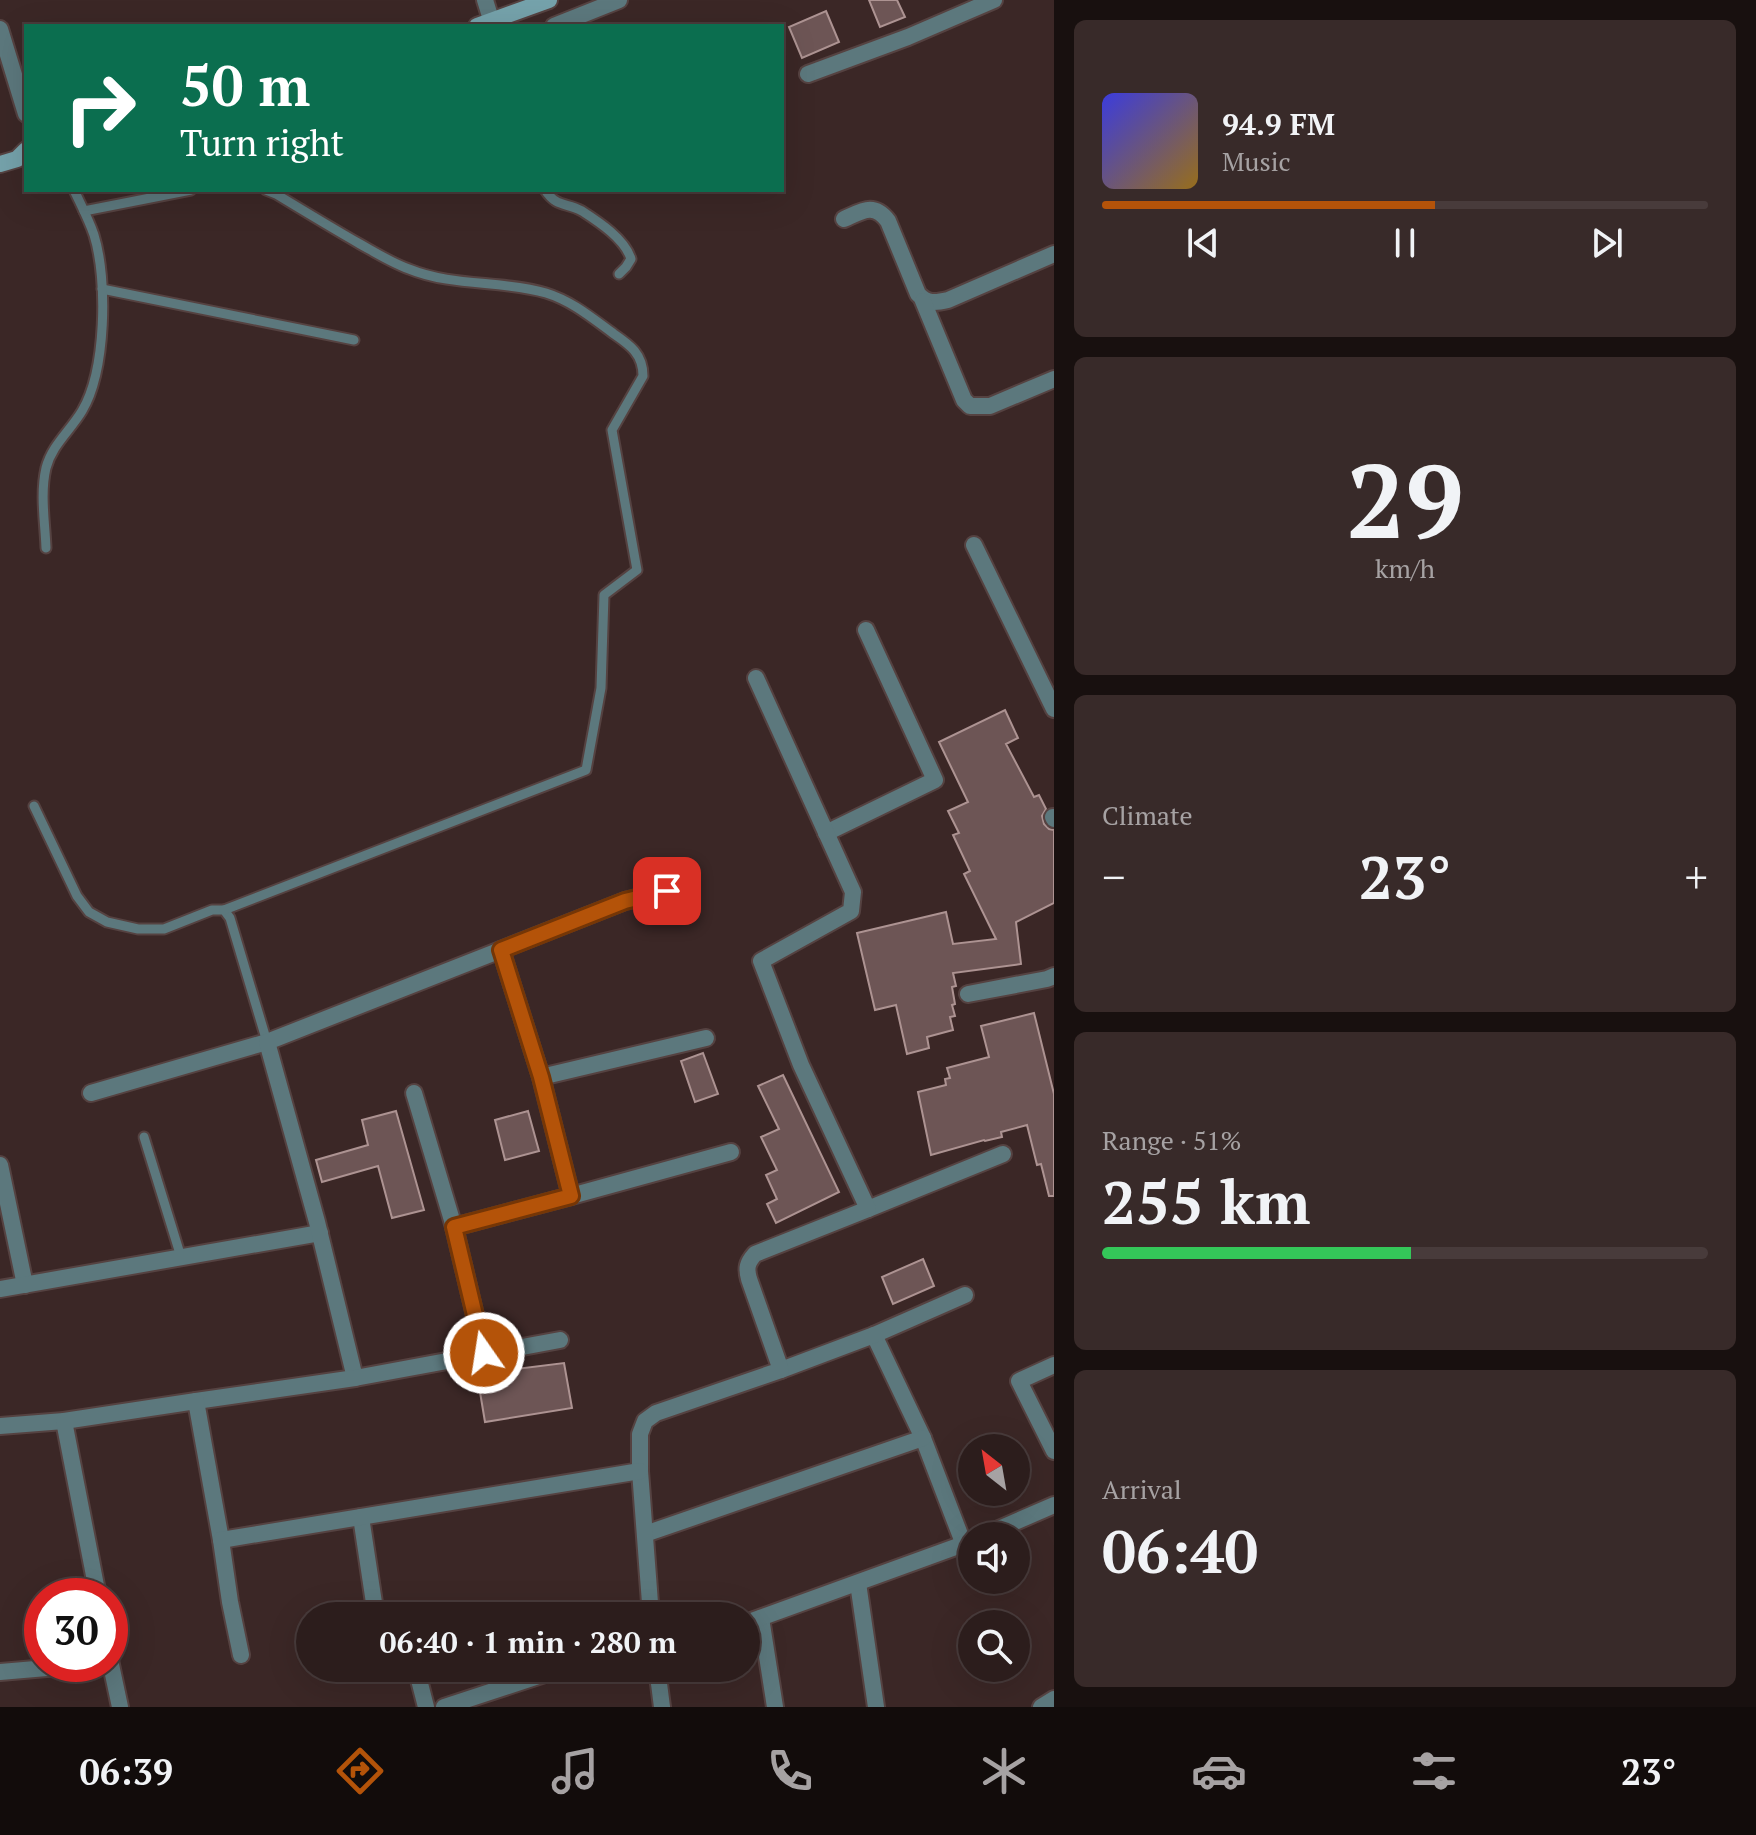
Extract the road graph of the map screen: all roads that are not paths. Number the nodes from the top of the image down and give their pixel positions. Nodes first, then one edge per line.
1 (485, 0) edge
2 (549, 0) edge
3 (619, 0) edge
4 (994, 0) edge
5 (487, 24) edge
6 (489, 24) edge
7 (559, 24) edge
8 (0, 29) edge
9 (808, 74) dead end
10 (24, 107) edge
11 (23, 158) edge
12 (0, 164) edge
13 (75, 192) edge
14 (181, 192) edge
15 (270, 192) edge
16 (547, 192) edge
17 (84, 211) junction
18 (844, 219) dead end
19 (1054, 254) edge
20 (619, 274) dead end
21 (102, 289) junction
22 (923, 301) junction
23 (354, 340) dead end
24 (1054, 379) edge
25 (974, 545) dead end
26 (46, 548) dead end
27 (866, 630) dead end
28 (756, 678) dead end
29 (1050, 690) edge
30 (1054, 709) edge
31 (34, 806) dead end
32 (826, 833) junction
33 (688, 885) dead end
34 (224, 910) junction
35 (501, 950) junction
36 (1054, 976) edge
37 (968, 994) dead end
38 (706, 1038) dead end
39 (267, 1042) junction
40 (541, 1077) junction
41 (91, 1093) dead end
42 (414, 1093) dead end
43 (144, 1137) dead end
44 (731, 1152) dead end
45 (1003, 1154) dead end
46 (0, 1165) edge
47 (571, 1196) junction
48 (868, 1209) junction
49 (454, 1227) junction
50 (320, 1233) junction
51 (181, 1257) junction
52 (25, 1285) junction
53 (0, 1289) edge
54 (965, 1295) dead end
55 (874, 1335) junction
56 (560, 1340) dead end
57 (484, 1353) junction
58 (1054, 1365) edge
59 (781, 1370) junction
60 (355, 1378) junction
61 (196, 1401) junction
62 (64, 1421) junction
63 (0, 1426) edge
64 (923, 1438) junction
65 (1054, 1451) edge
66 (640, 1471) junction
67 (1054, 1505) edge
68 (361, 1517) junction
69 (959, 1522) edge
70 (1015, 1522) edge
71 (645, 1534) junction
72 (221, 1540) junction
73 (958, 1547) edge
74 (95, 1578) edge
75 (858, 1583) junction
76 (374, 1602) edge
77 (650, 1602) edge
78 (760, 1618) edge
79 (760, 1648) edge
80 (241, 1655) dead end
81 (24, 1670) edge
82 (0, 1672) edge
83 (114, 1682) edge
84 (420, 1682) edge
85 (520, 1682) edge
86 (659, 1682) edge
87 (1054, 1699) edge
88 (120, 1707) edge
89 (426, 1707) edge
90 (444, 1707) edge
91 (662, 1707) edge
92 (775, 1707) edge
93 (876, 1707) edge
94 (1041, 1707) edge

1 - 5 street
2 - 6 street
3 - 7 street
4 - 9 street
8 - 10 street
11 - 12 street
13 - 17 lane
14 - 17 lane
15 - 34 lane
16 - 20 lane
17 - 21 lane
18 - 22 street
19 - 22 street
21 - 23 lane
21 - 26 lane
22 - 24 street
25 - 29 street
27 - 32 street
28 - 32 street
29 - 30 street
31 - 34 lane
32 - 48 street
33 - 35 street
34 - 39 lane
35 - 39 street
35 - 40 street
36 - 37 street
38 - 40 street
39 - 41 street
39 - 50 street
40 - 47 street
42 - 49 street
43 - 51 lane
44 - 47 street
45 - 48 street
46 - 52 street
47 - 49 street
48 - 59 street
49 - 57 street
50 - 51 street
50 - 60 street
51 - 52 street
52 - 53 street
54 - 55 street
55 - 59 street
55 - 64 street
56 - 57 street
57 - 60 street
58 - 65 street
59 - 66 street
60 - 61 street
61 - 62 street
61 - 72 street
62 - 63 street
62 - 74 street
64 - 69 street
64 - 71 street
66 - 68 street
66 - 71 street
67 - 70 street
68 - 72 street
68 - 76 street
71 - 77 street
72 - 80 street
73 - 75 street
75 - 78 street
75 - 93 street
79 - 92 street
81 - 82 street
83 - 88 street
84 - 89 street
85 - 90 street
86 - 91 street
87 - 94 street

